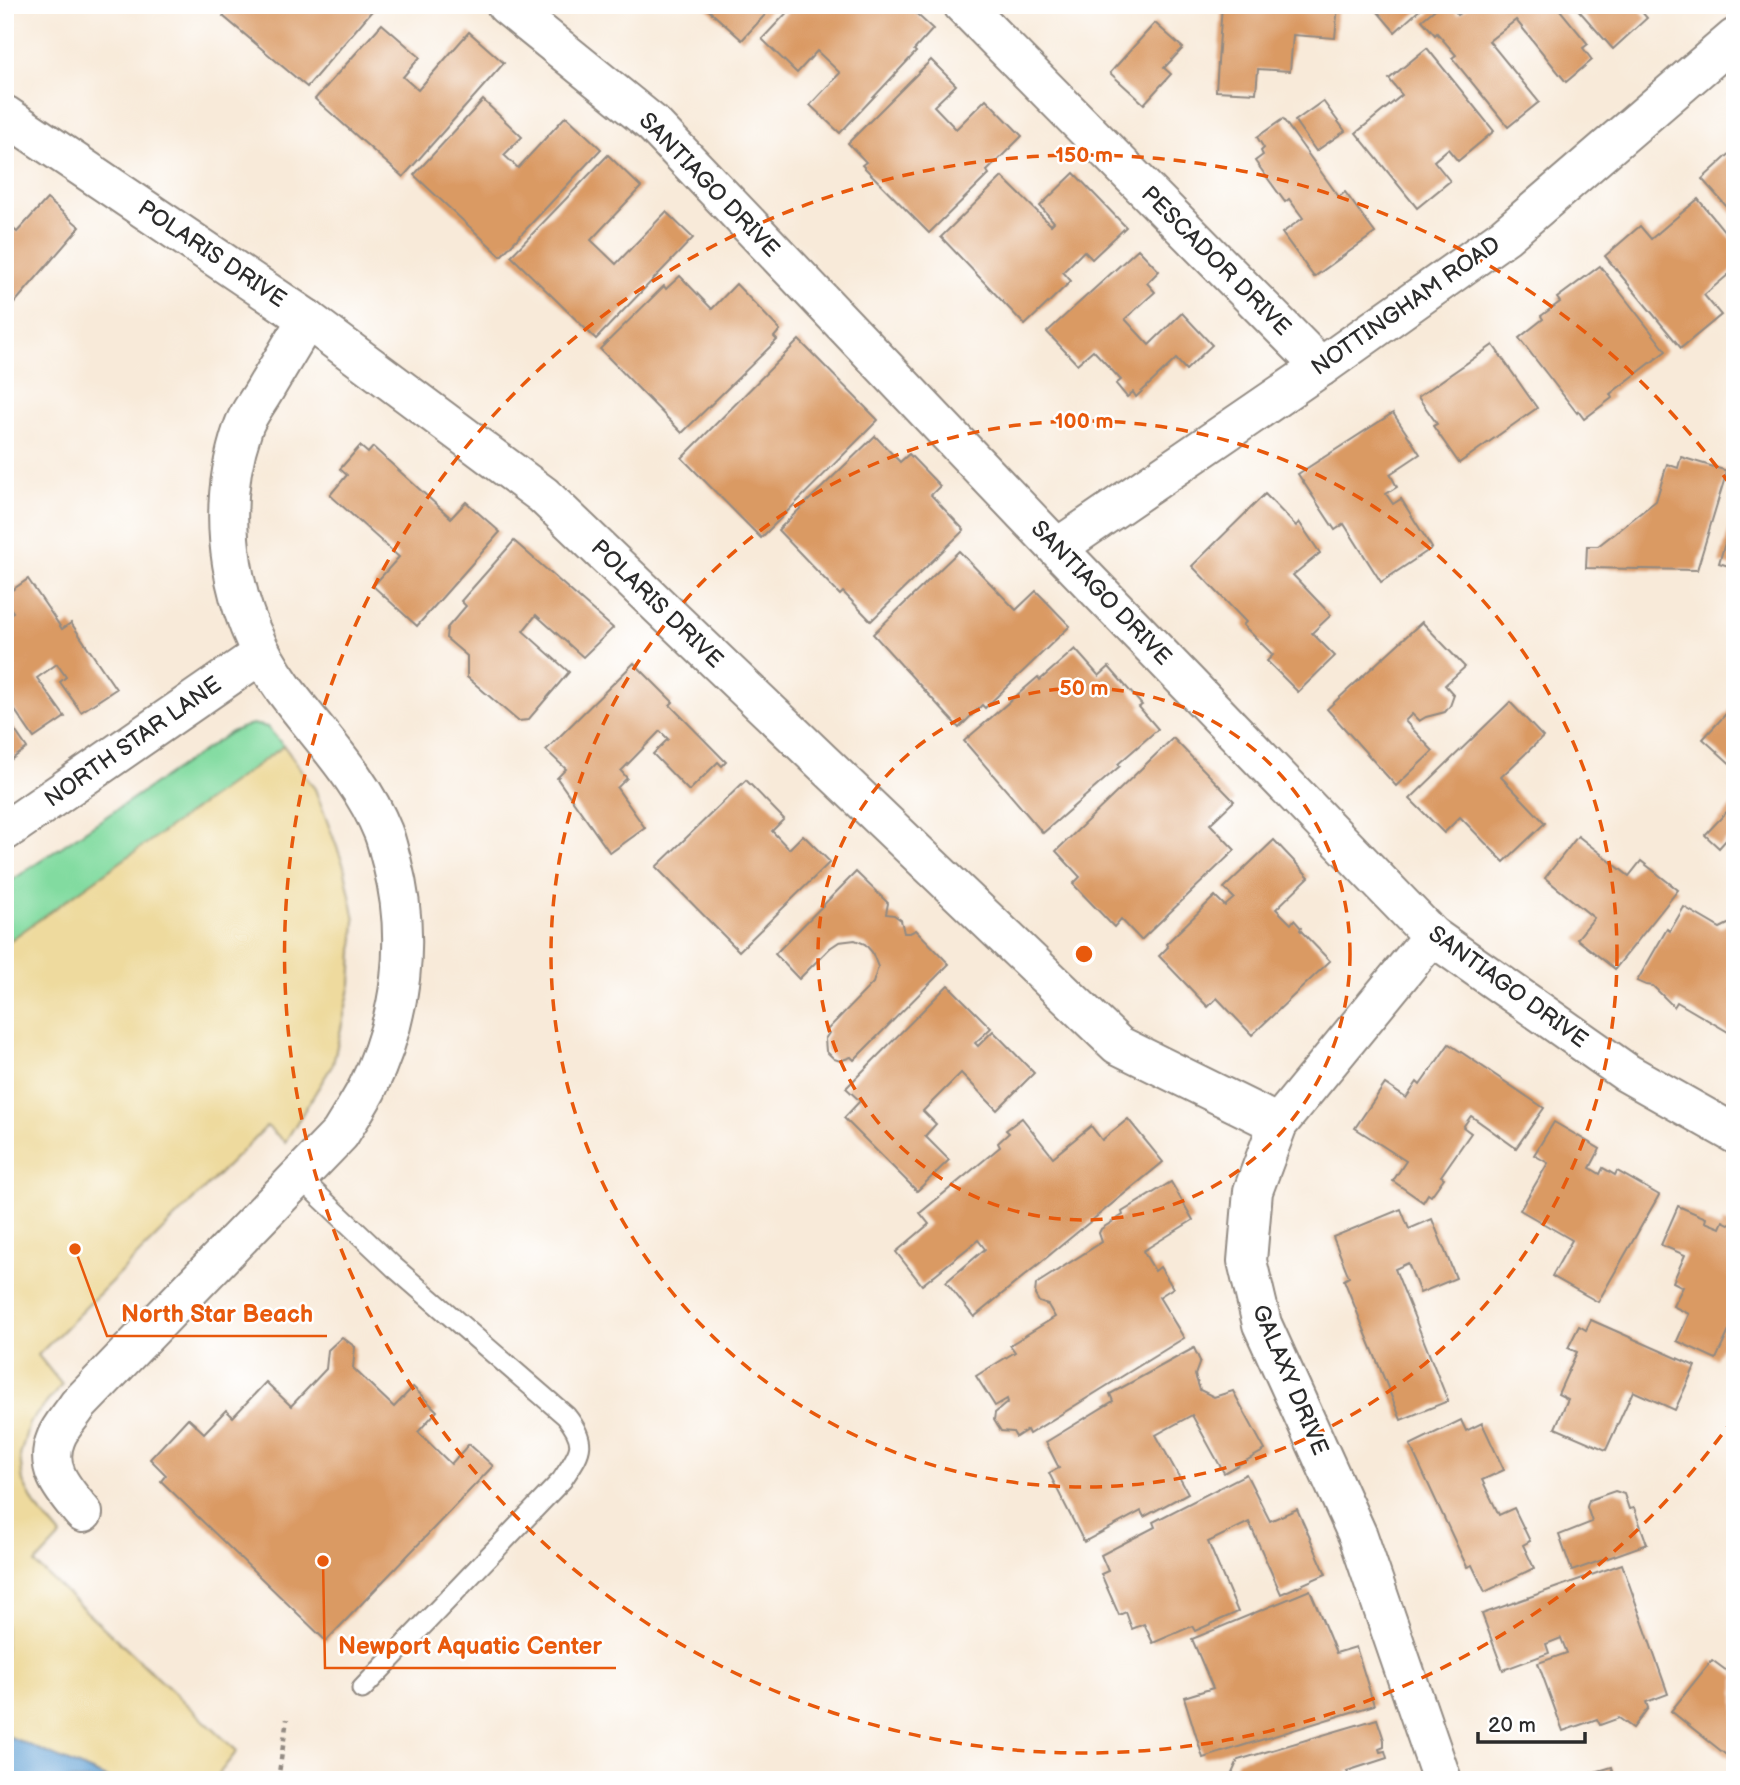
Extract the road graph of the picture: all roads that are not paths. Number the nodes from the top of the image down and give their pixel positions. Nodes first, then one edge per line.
1 (506, 5) edge
2 (963, 5) edge
3 (1735, 38) edge
4 (5, 115) edge
5 (307, 318) junction
6 (1321, 367) junction
7 (1057, 548) junction
8 (261, 654) junction
9 (5, 831) edge
10 (1432, 936) junction
11 (1278, 1124) junction
12 (1735, 1134) edge
13 (300, 1178) junction
14 (83, 1513) dead end
15 (362, 1689) dead end
16 (1442, 1780) edge

1 - 7 street, SANTIAGO DRIVE
2 - 6 street, PESCADOR DRIVE
3 - 6 street, NOTTINGHAM ROAD
4 - 5 street, POLARIS DRIVE
5 - 8 street
5 - 11 street, POLARIS DRIVE
6 - 7 street, NOTTINGHAM ROAD
7 - 10 street, SANTIAGO DRIVE
8 - 9 street, NORTH STAR LANE
8 - 13 street
10 - 11 street, GALAXY DRIVE
10 - 12 street, SANTIAGO DRIVE
11 - 16 street, GALAXY DRIVE
13 - 14 street
13 - 15 lane

